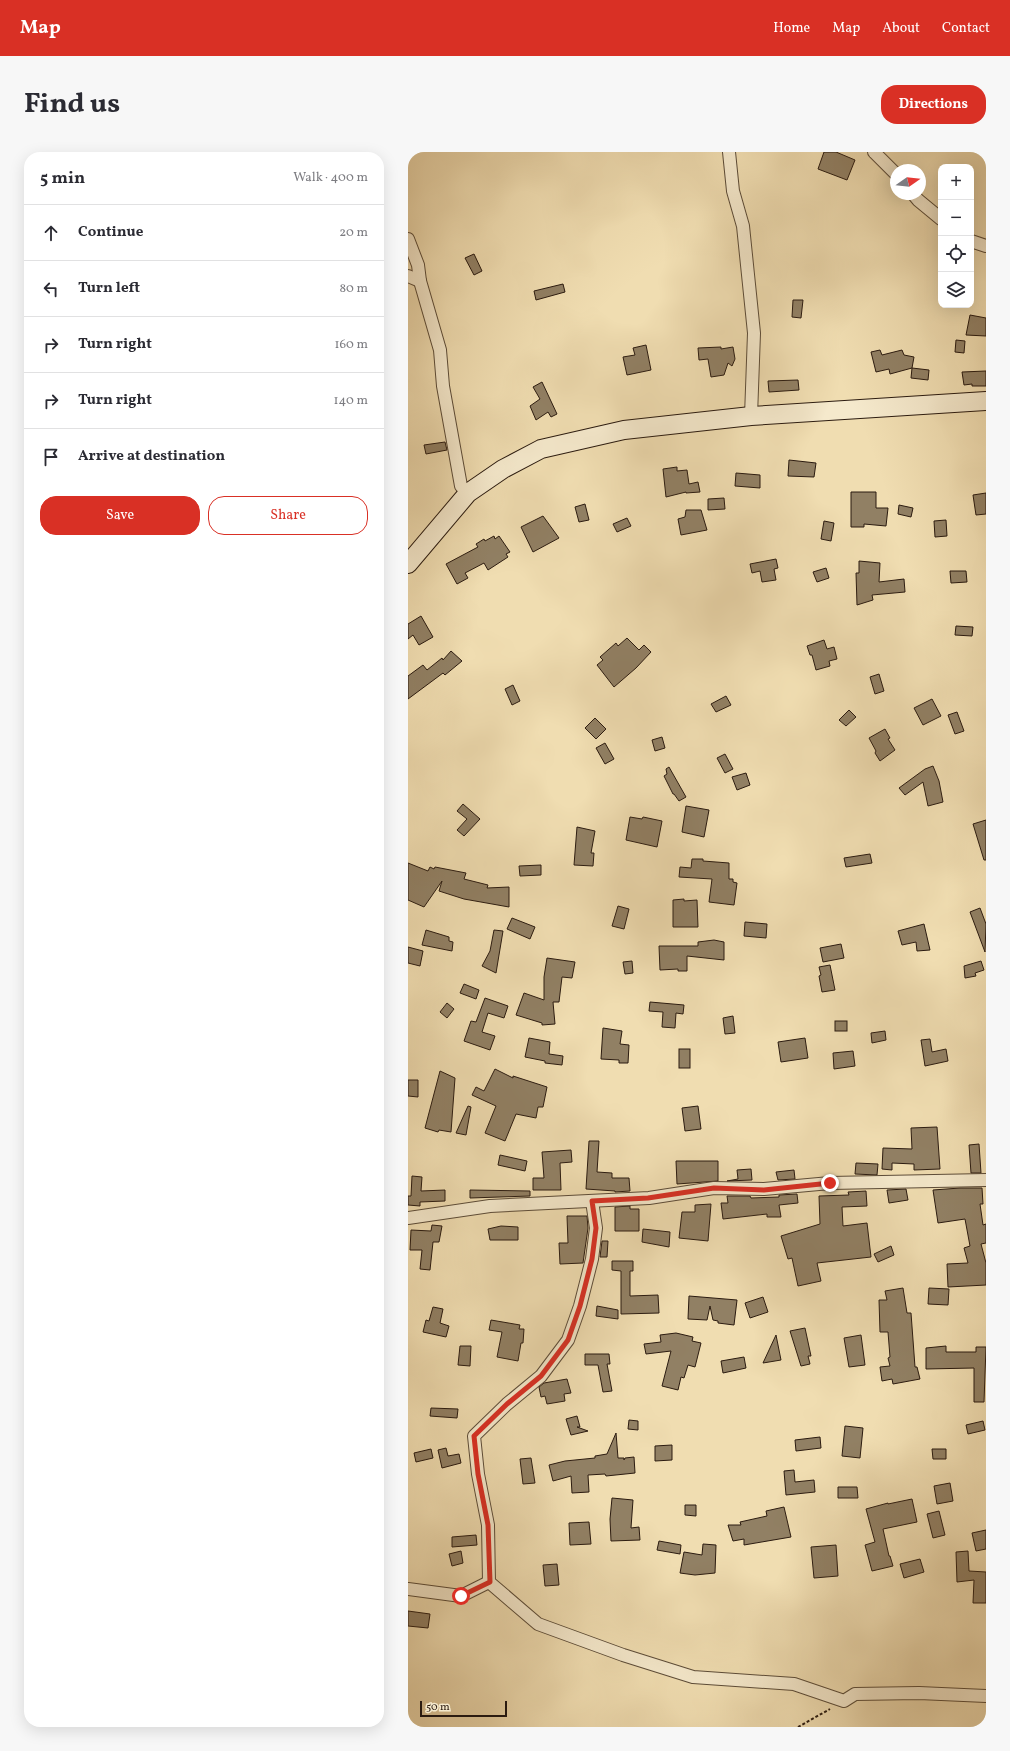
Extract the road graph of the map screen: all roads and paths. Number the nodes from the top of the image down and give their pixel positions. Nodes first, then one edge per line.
1 (729, 152) edge
2 (874, 152) edge
3 (890, 168) edge
4 (918, 200) edge
5 (938, 216) edge
6 (408, 239) edge
7 (974, 242) edge
8 (986, 246) edge
9 (408, 276) edge
10 (420, 281) junction
11 (986, 401) edge
12 (751, 416) junction
13 (468, 493) junction
14 (408, 564) edge
15 (986, 1180) edge
16 (592, 1201) junction
17 (408, 1218) edge
18 (490, 1582) junction
19 (408, 1589) edge
20 (986, 1696) edge
21 (844, 1701) junction
22 (798, 1727) edge

1 - 12 street
2 - 3 street
4 - 5 street
6 - 10 street
7 - 8 street
9 - 10 street
10 - 13 street
11 - 12 street
12 - 13 street
13 - 14 street
15 - 16 street
16 - 17 street
16 - 18 street
18 - 19 street
18 - 21 street
20 - 21 street
21 - 22 path

